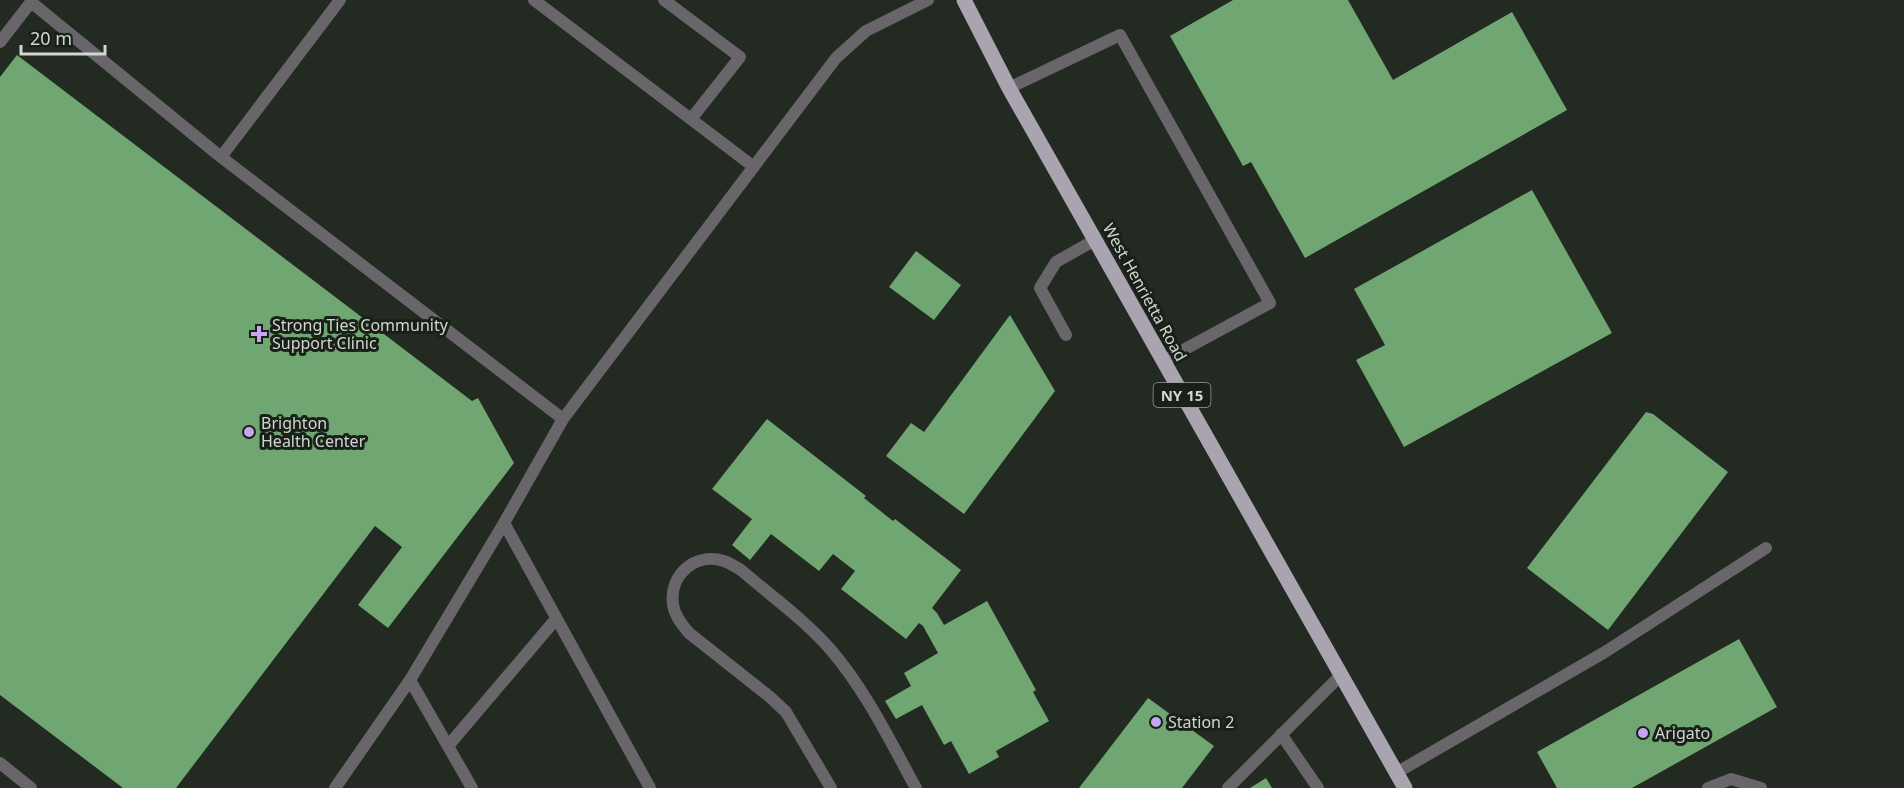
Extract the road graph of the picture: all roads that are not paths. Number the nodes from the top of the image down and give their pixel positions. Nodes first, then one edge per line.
1 (340, 0) edge
2 (534, 0) edge
3 (664, 0) edge
4 (928, 0) edge
5 (964, 0) edge
6 (0, 42) edge
7 (1009, 88) junction
8 (691, 119) junction
9 (221, 158) junction
10 (754, 166) junction
11 (1095, 240) junction
12 (1066, 335) dead end
13 (1163, 361) junction
14 (563, 419) junction
15 (504, 523) junction
16 (1766, 548) dead end
17 (556, 618) junction
18 (1341, 675) junction
19 (410, 680) junction
20 (1281, 734) junction
21 (448, 746) junction
22 (0, 763) edge
23 (1396, 773) junction
24 (31, 788) edge
25 (335, 788) edge
26 (472, 788) edge
27 (650, 788) edge
28 (831, 788) edge
29 (916, 788) edge
30 (1228, 788) edge
31 (1318, 788) edge
32 (1405, 788) edge
33 (1708, 788) edge
34 (1761, 788) edge

1 - 9 lane
2 - 8 lane
3 - 8 lane
4 - 10 lane
5 - 7 main road, West Henrietta Road / NY 15
6 - 9 lane
7 - 11 main road, West Henrietta Road / NY 15
7 - 13 lane
8 - 10 lane
9 - 14 lane
10 - 14 lane
11 - 12 lane
11 - 13 main road, West Henrietta Road / NY 15
13 - 18 main road, West Henrietta Road / NY 15
14 - 15 lane
15 - 17 lane
15 - 19 lane
16 - 23 lane
17 - 21 lane
17 - 27 lane
18 - 20 lane
18 - 23 main road, West Henrietta Road / NY 15
19 - 21 lane
19 - 25 lane
20 - 30 lane
20 - 31 lane
21 - 26 lane
22 - 24 lane
23 - 32 main road, West Henrietta Road / NY 15
28 - 29 lane
33 - 34 lane

